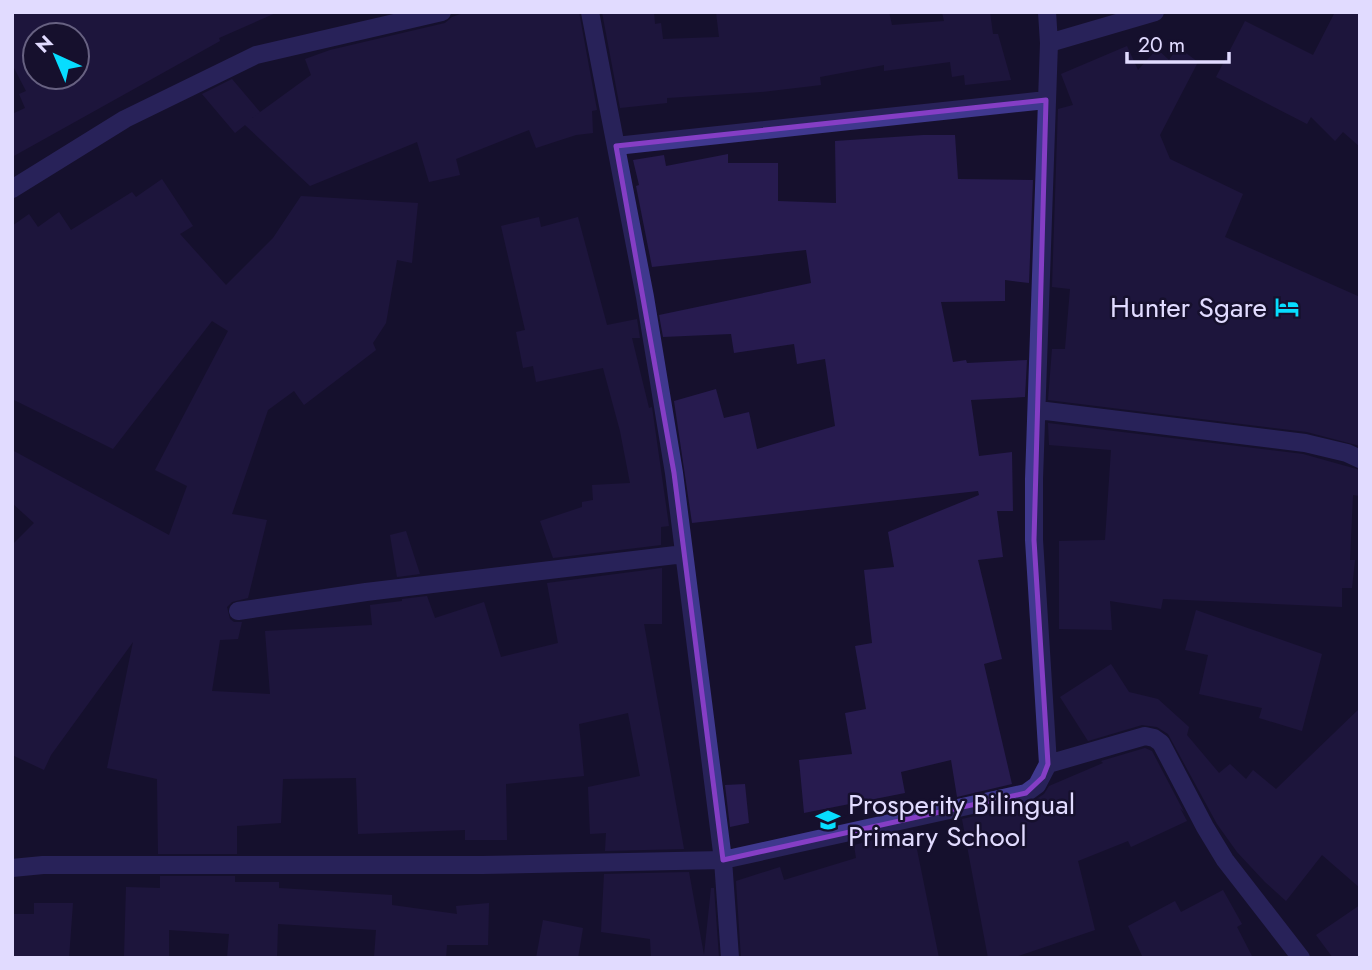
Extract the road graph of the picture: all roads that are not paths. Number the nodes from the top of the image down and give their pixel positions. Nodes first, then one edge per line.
1 (442, 12) edge
2 (590, 12) edge
3 (1047, 12) edge
4 (1155, 12) edge
5 (1049, 43) junction
6 (1046, 100) junction
7 (616, 146) junction
8 (12, 190) edge
9 (1038, 410) junction
10 (1360, 459) edge
11 (684, 555) junction
12 (238, 611) dead end
13 (1048, 764) junction
14 (723, 860) junction
15 (12, 868) edge
16 (730, 958) edge
17 (1301, 958) edge

1 - 8 street
2 - 7 street
3 - 5 street
4 - 5 street
5 - 6 street
6 - 7 street
6 - 9 street
7 - 11 street
9 - 10 street
9 - 13 street
11 - 12 street
11 - 14 street
13 - 14 street
13 - 17 street
14 - 15 street
14 - 16 street

